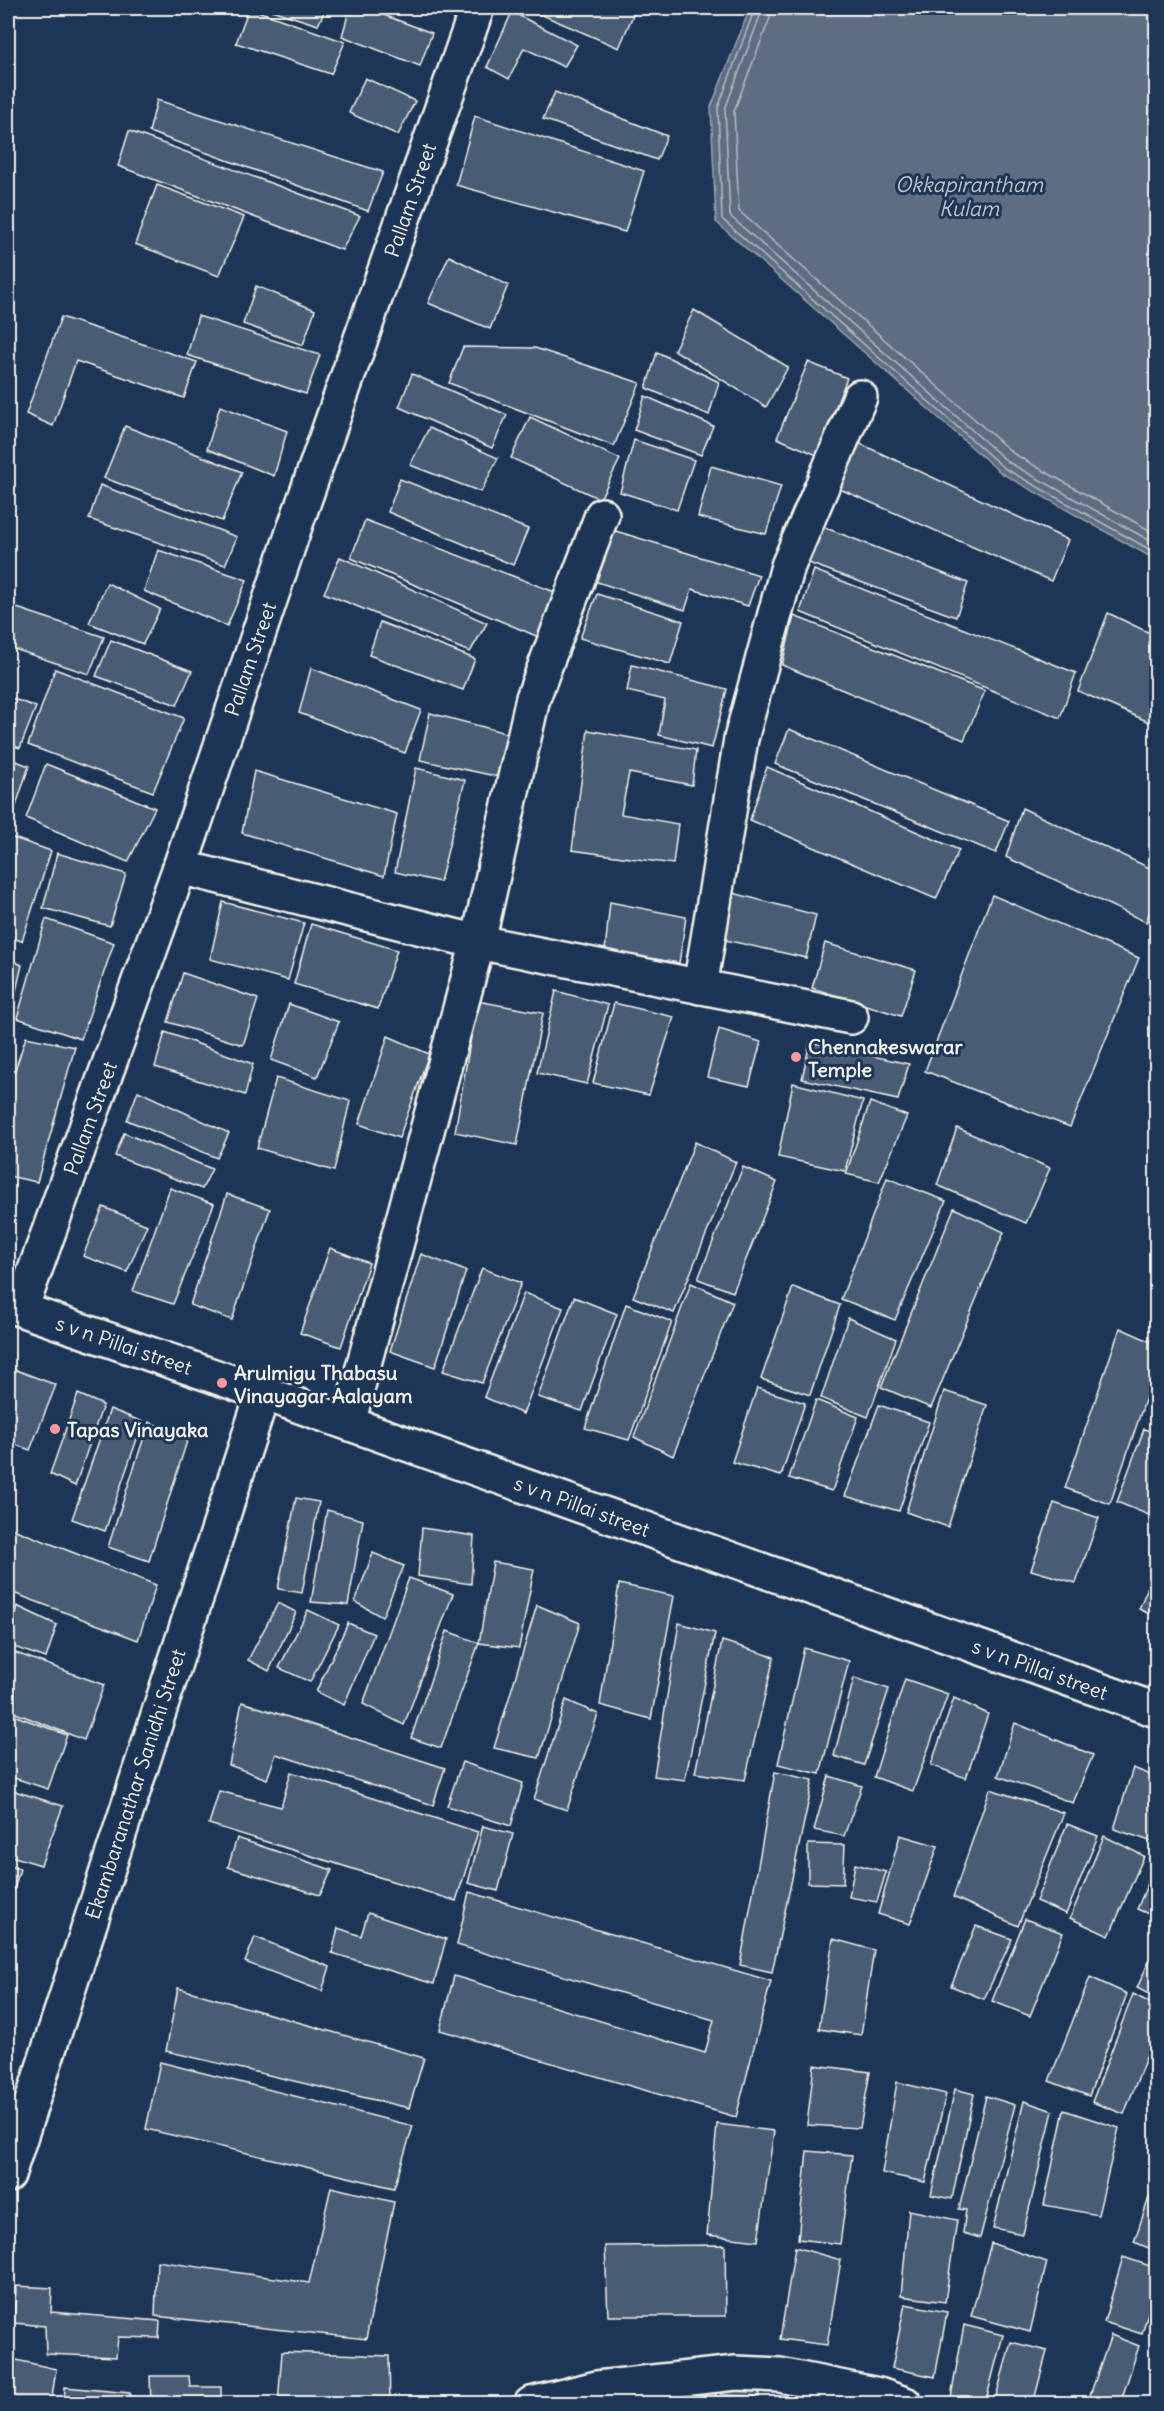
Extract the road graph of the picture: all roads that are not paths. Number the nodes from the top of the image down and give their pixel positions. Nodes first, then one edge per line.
1 (477, 8) edge
2 (860, 397) dead end
3 (602, 515) dead end
4 (180, 867) junction
5 (478, 942) junction
6 (700, 987) junction
7 (851, 1017) dead end
8 (14, 1307) edge
9 (263, 1393) junction
10 (348, 1423) junction
11 (1156, 1710) edge
12 (8, 2175) edge
13 (531, 2403) edge
14 (905, 2403) edge

1 - 4 street, Pallam Street
2 - 6 street
3 - 5 street
4 - 5 street
4 - 8 street, Pallam Street
5 - 6 street
5 - 10 street
6 - 7 street
8 - 9 street, s v n Pillai street
9 - 10 street, s v n Pillai street
9 - 12 street, Ekambaranathar Sanidhi Street
10 - 11 street, s v n Pillai street
13 - 14 street

